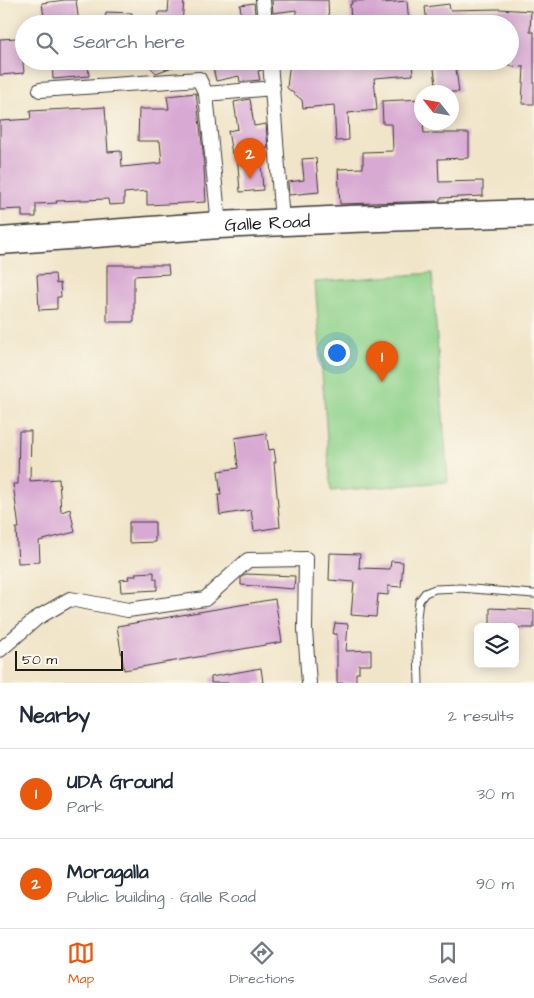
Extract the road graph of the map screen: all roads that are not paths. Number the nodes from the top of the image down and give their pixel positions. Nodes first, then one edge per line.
1 (263, 0) edge
2 (264, 15) edge
3 (271, 70) edge
4 (273, 88) junction
5 (40, 90) dead end
6 (206, 94) junction
7 (534, 213) edge
8 (282, 222) junction
9 (219, 225) junction
10 (0, 241) edge
11 (534, 594) edge
12 (0, 650) edge
13 (309, 683) edge
14 (419, 683) edge

1 - 2 street
3 - 4 street
4 - 6 street
4 - 8 street
5 - 6 street
6 - 9 street
7 - 8 highway, Galle Road
8 - 9 highway, Galle Road
9 - 10 highway, Galle Road
11 - 14 lane
12 - 13 street

